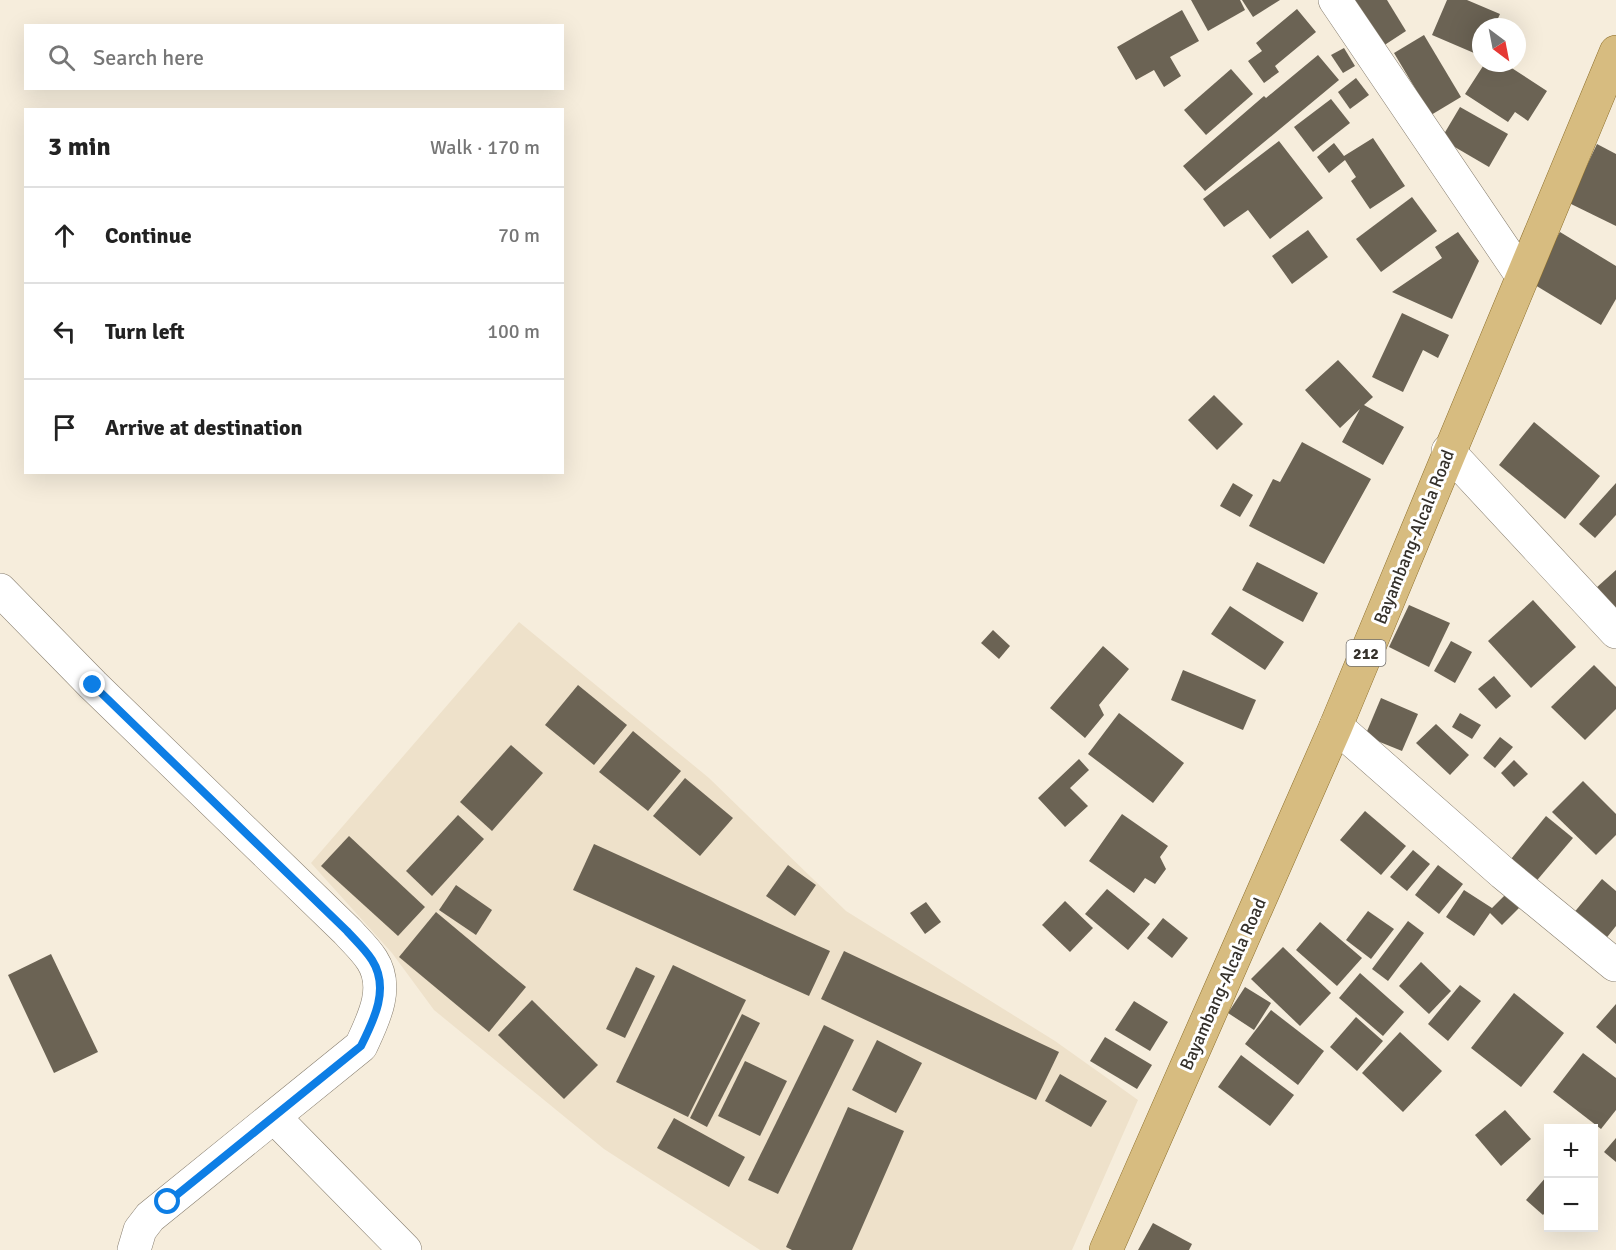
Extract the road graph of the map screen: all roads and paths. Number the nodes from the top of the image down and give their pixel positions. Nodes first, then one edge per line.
1 (1335, 0) edge
2 (1616, 52) edge
3 (1522, 276) junction
4 (1448, 451) junction
5 (0, 590) edge
6 (1616, 632) edge
7 (1336, 726) junction
8 (1615, 965) edge
9 (274, 1117) junction
10 (134, 1250) edge
11 (405, 1250) edge
12 (1106, 1250) edge

1 - 3 street
2 - 3 main road, Bayambang-Alcala Road / 212
3 - 4 main road, Bayambang-Alcala Road / 212
4 - 6 street
4 - 7 main road, Bayambang-Alcala Road / 212
5 - 9 street
7 - 8 street
7 - 12 main road, Bayambang-Alcala Road / 212
9 - 10 street
9 - 11 street

